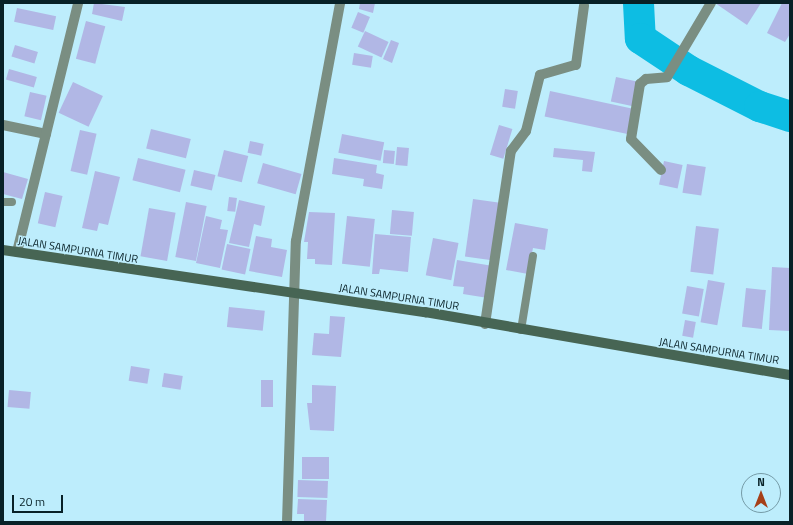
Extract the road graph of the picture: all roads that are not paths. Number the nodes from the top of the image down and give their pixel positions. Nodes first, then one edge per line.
1 (78, 3) edge
2 (340, 3) edge
3 (710, 3) edge
4 (584, 6) dead end
5 (3, 125) edge
6 (46, 134) junction
7 (661, 170) dead end
8 (3, 202) edge
9 (12, 202) dead end
10 (3, 250) edge
11 (16, 252) junction
12 (533, 256) dead end
13 (293, 292) junction
14 (485, 324) junction
15 (521, 330) junction
16 (790, 375) edge
17 (287, 522) edge

1 - 6 street
2 - 13 street
3 - 7 street
4 - 14 street
5 - 6 street
6 - 11 street
8 - 9 lane
10 - 11 street, JALAN SAMPURNA TIMUR
11 - 13 street, JALAN SAMPURNA TIMUR
12 - 15 lane
13 - 14 street, JALAN SAMPURNA TIMUR
13 - 17 street
14 - 15 street, JALAN SAMPURNA TIMUR
15 - 16 street, JALAN SAMPURNA TIMUR

